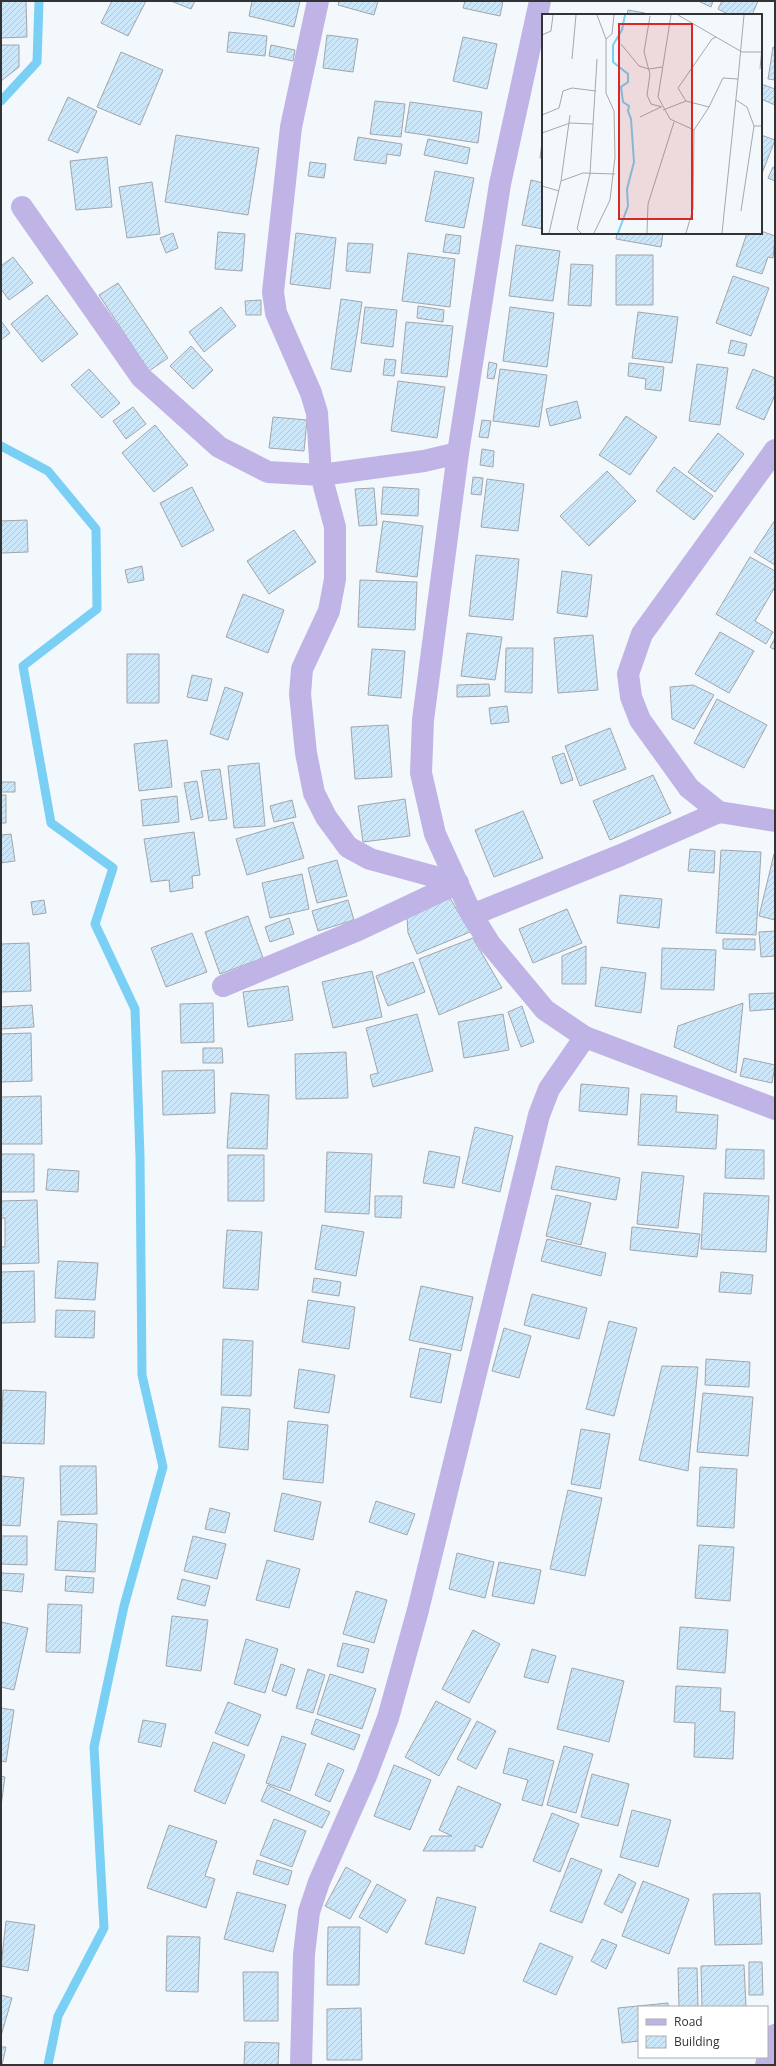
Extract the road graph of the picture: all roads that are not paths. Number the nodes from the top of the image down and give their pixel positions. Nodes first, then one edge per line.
1 (318, 1) edge
2 (540, 1) edge
3 (22, 207) dead end
4 (775, 450) edge
5 (458, 453) junction
6 (321, 475) junction
7 (719, 812) junction
8 (775, 821) edge
9 (458, 883) junction
10 (472, 915) junction
11 (223, 986) dead end
12 (585, 1038) junction
13 (775, 1109) edge
14 (775, 2035) edge
15 (301, 2065) edge
16 (766, 2065) edge

1 - 6 street
2 - 5 street
3 - 6 street
4 - 7 street
5 - 6 street
5 - 9 street
6 - 9 street
7 - 8 street
7 - 10 street
9 - 10 street
9 - 11 street
10 - 12 street
12 - 13 street
12 - 15 street
14 - 16 street

